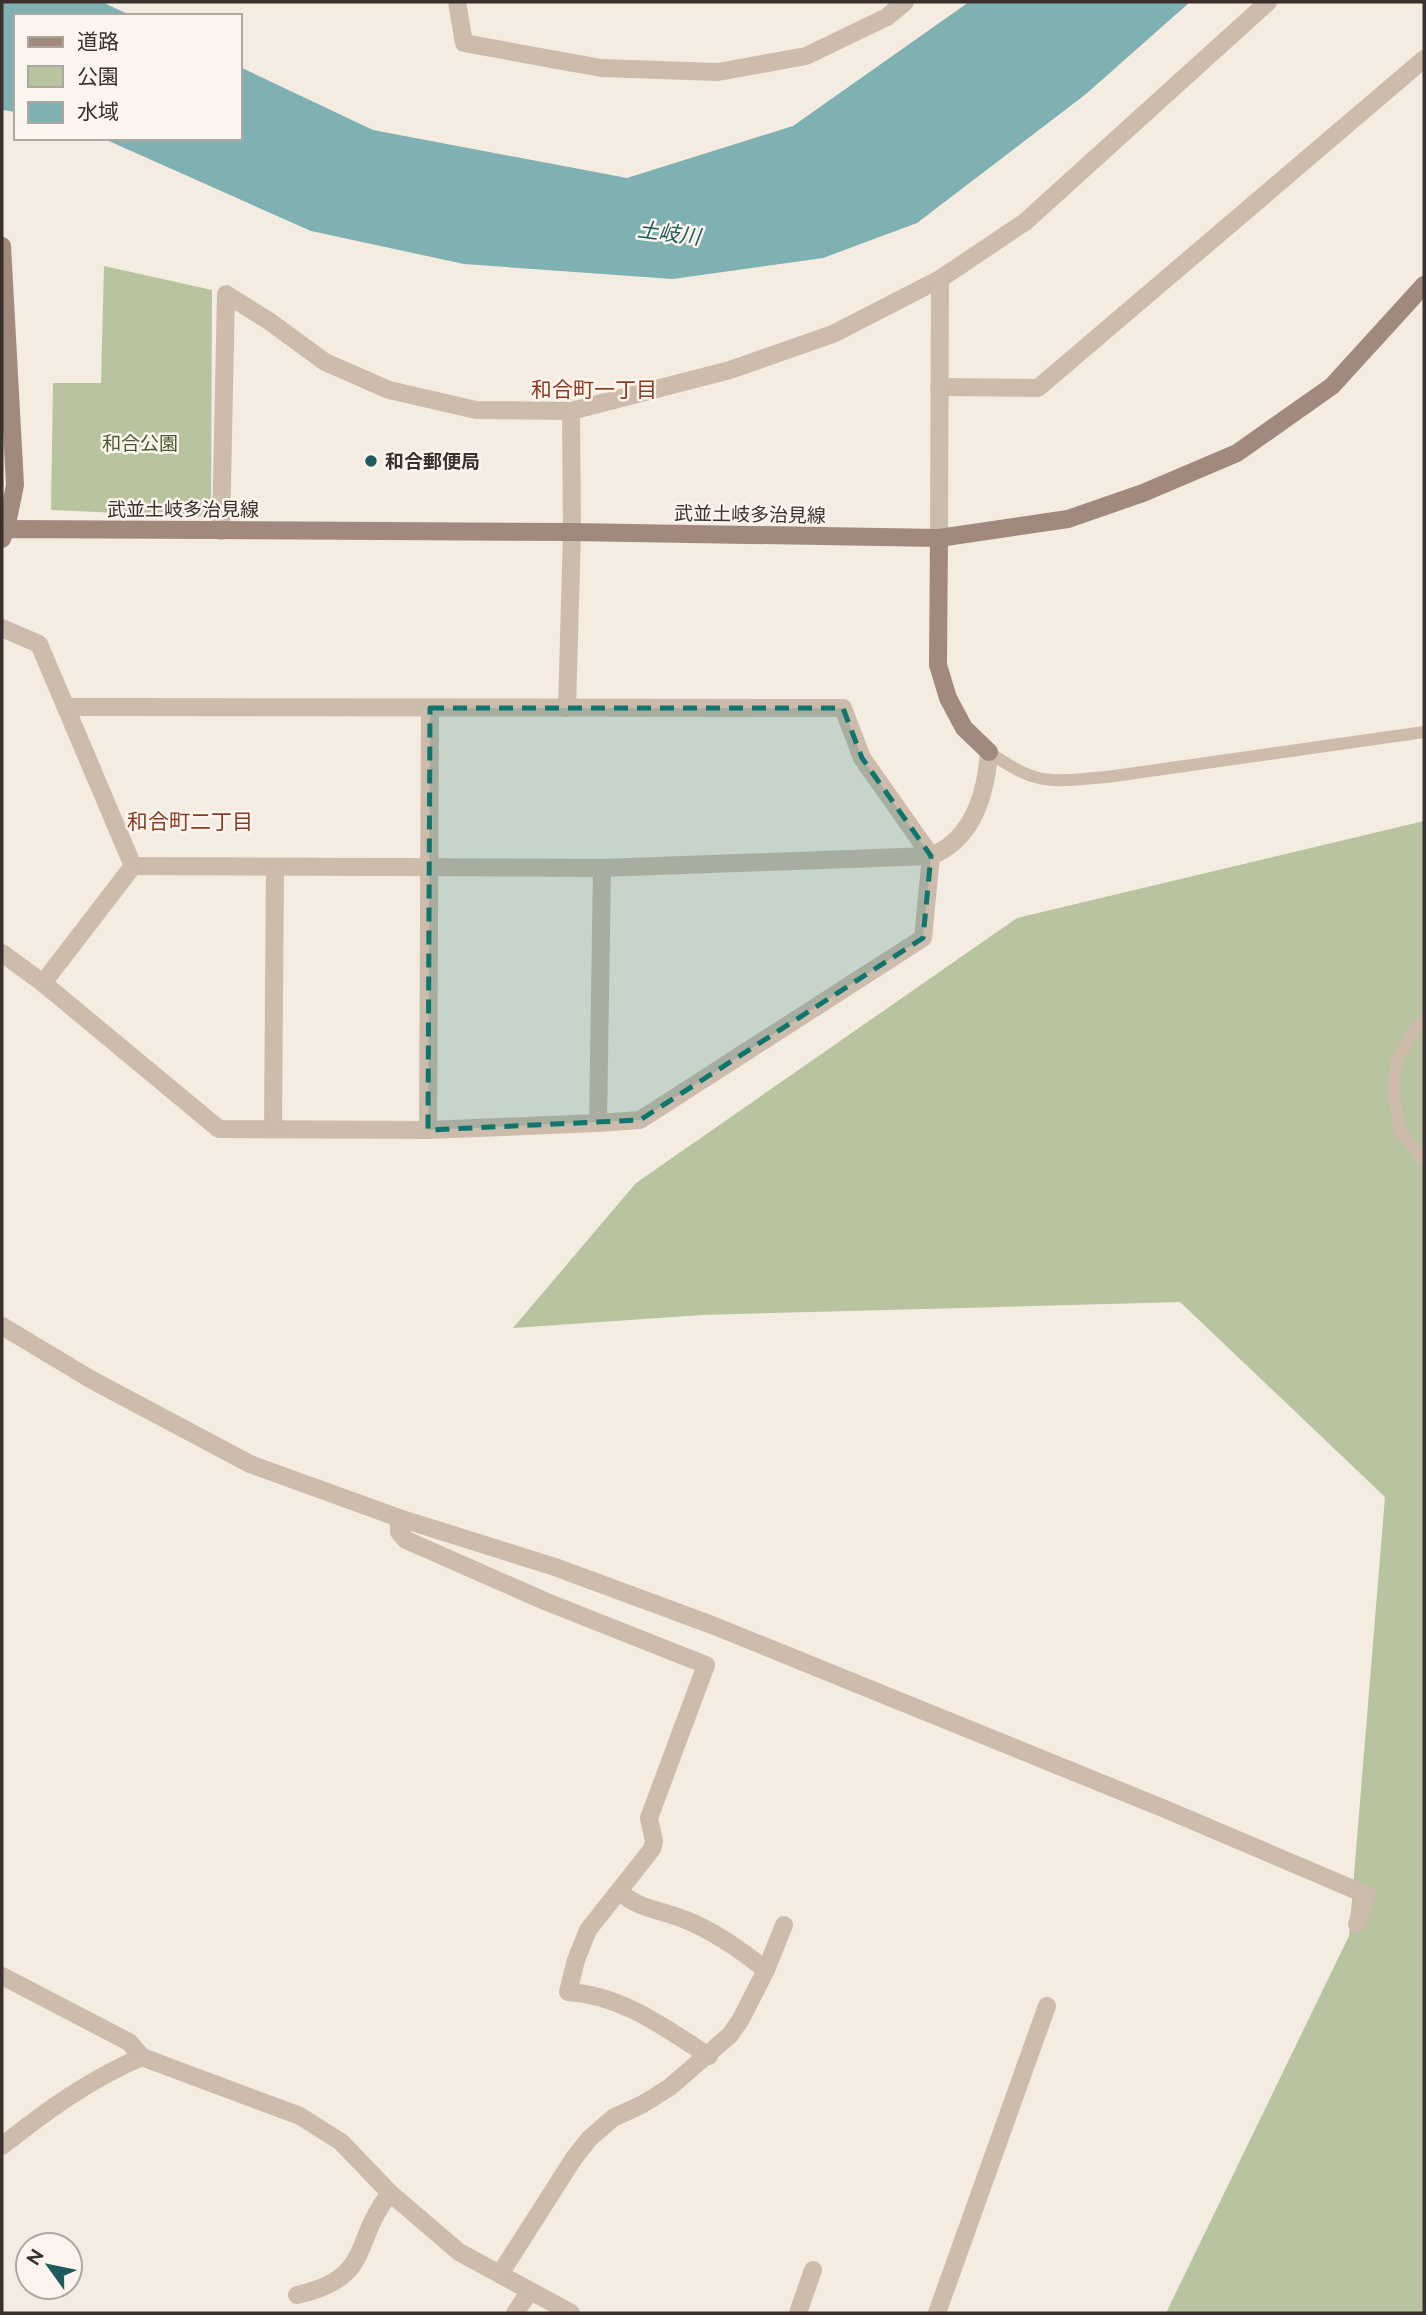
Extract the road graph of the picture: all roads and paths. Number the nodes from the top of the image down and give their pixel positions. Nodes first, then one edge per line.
1 (457, 2) edge
2 (905, 2) edge
3 (1268, 2) edge
4 (1424, 59) edge
5 (2, 246) edge
6 (940, 279) junction
7 (1424, 285) edge
8 (939, 387) junction
9 (571, 411) junction
10 (221, 531) junction
11 (572, 532) junction
12 (3, 533) edge
13 (939, 538) junction
14 (2, 628) edge
15 (66, 707) junction
16 (430, 708) junction
17 (567, 708) junction
18 (1424, 732) edge
19 (989, 752) junction
20 (931, 856) junction
21 (133, 866) junction
22 (275, 867) junction
23 (430, 867) junction
24 (602, 868) junction
25 (2, 953) edge
26 (43, 983) junction
27 (1424, 1020) edge
28 (598, 1123) junction
29 (273, 1129) junction
30 (428, 1130) junction
31 (1424, 1161) edge
32 (2, 1326) edge
33 (399, 1518) junction
34 (620, 1892) junction
35 (1357, 1924) dead end
36 (784, 1925) dead end
37 (766, 1969) junction
38 (2, 1976) edge
39 (1047, 2006) dead end
40 (709, 2056) junction
41 (142, 2057) junction
42 (2, 2146) edge
43 (390, 2193) junction
44 (813, 2270) dead end
45 (500, 2274) junction
46 (530, 2291) junction
47 (297, 2295) dead end
48 (515, 2313) edge
49 (571, 2313) edge
50 (798, 2313) edge
51 (937, 2313) edge

1 - 2 street
3 - 6 street
4 - 8 street
5 - 12 main road
6 - 8 street
6 - 9 street
7 - 13 main road, 武並土岐多治見線
8 - 13 street
9 - 10 street
9 - 11 street
10 - 11 main road, 武並土岐多治見線
10 - 12 main road, 武並土岐多治見線
11 - 13 main road, 武並土岐多治見線
11 - 17 street
13 - 19 main road
14 - 15 street
15 - 16 street
15 - 21 street
16 - 17 street
16 - 23 street
17 - 20 street
18 - 19 lane
19 - 20 street
20 - 24 street
20 - 28 street
21 - 22 street
21 - 26 street
22 - 23 street
22 - 29 street
23 - 24 street
23 - 30 street
24 - 28 street
25 - 26 street
26 - 29 street
27 - 31 lane
28 - 30 street
29 - 30 street
32 - 33 street
33 - 34 street
33 - 35 street
34 - 37 street
34 - 40 street
36 - 37 street
37 - 40 street
38 - 41 street
39 - 51 street
40 - 45 street
41 - 42 street
41 - 43 street
43 - 45 street
43 - 47 street
44 - 50 street
45 - 46 street
46 - 48 street
46 - 49 street

